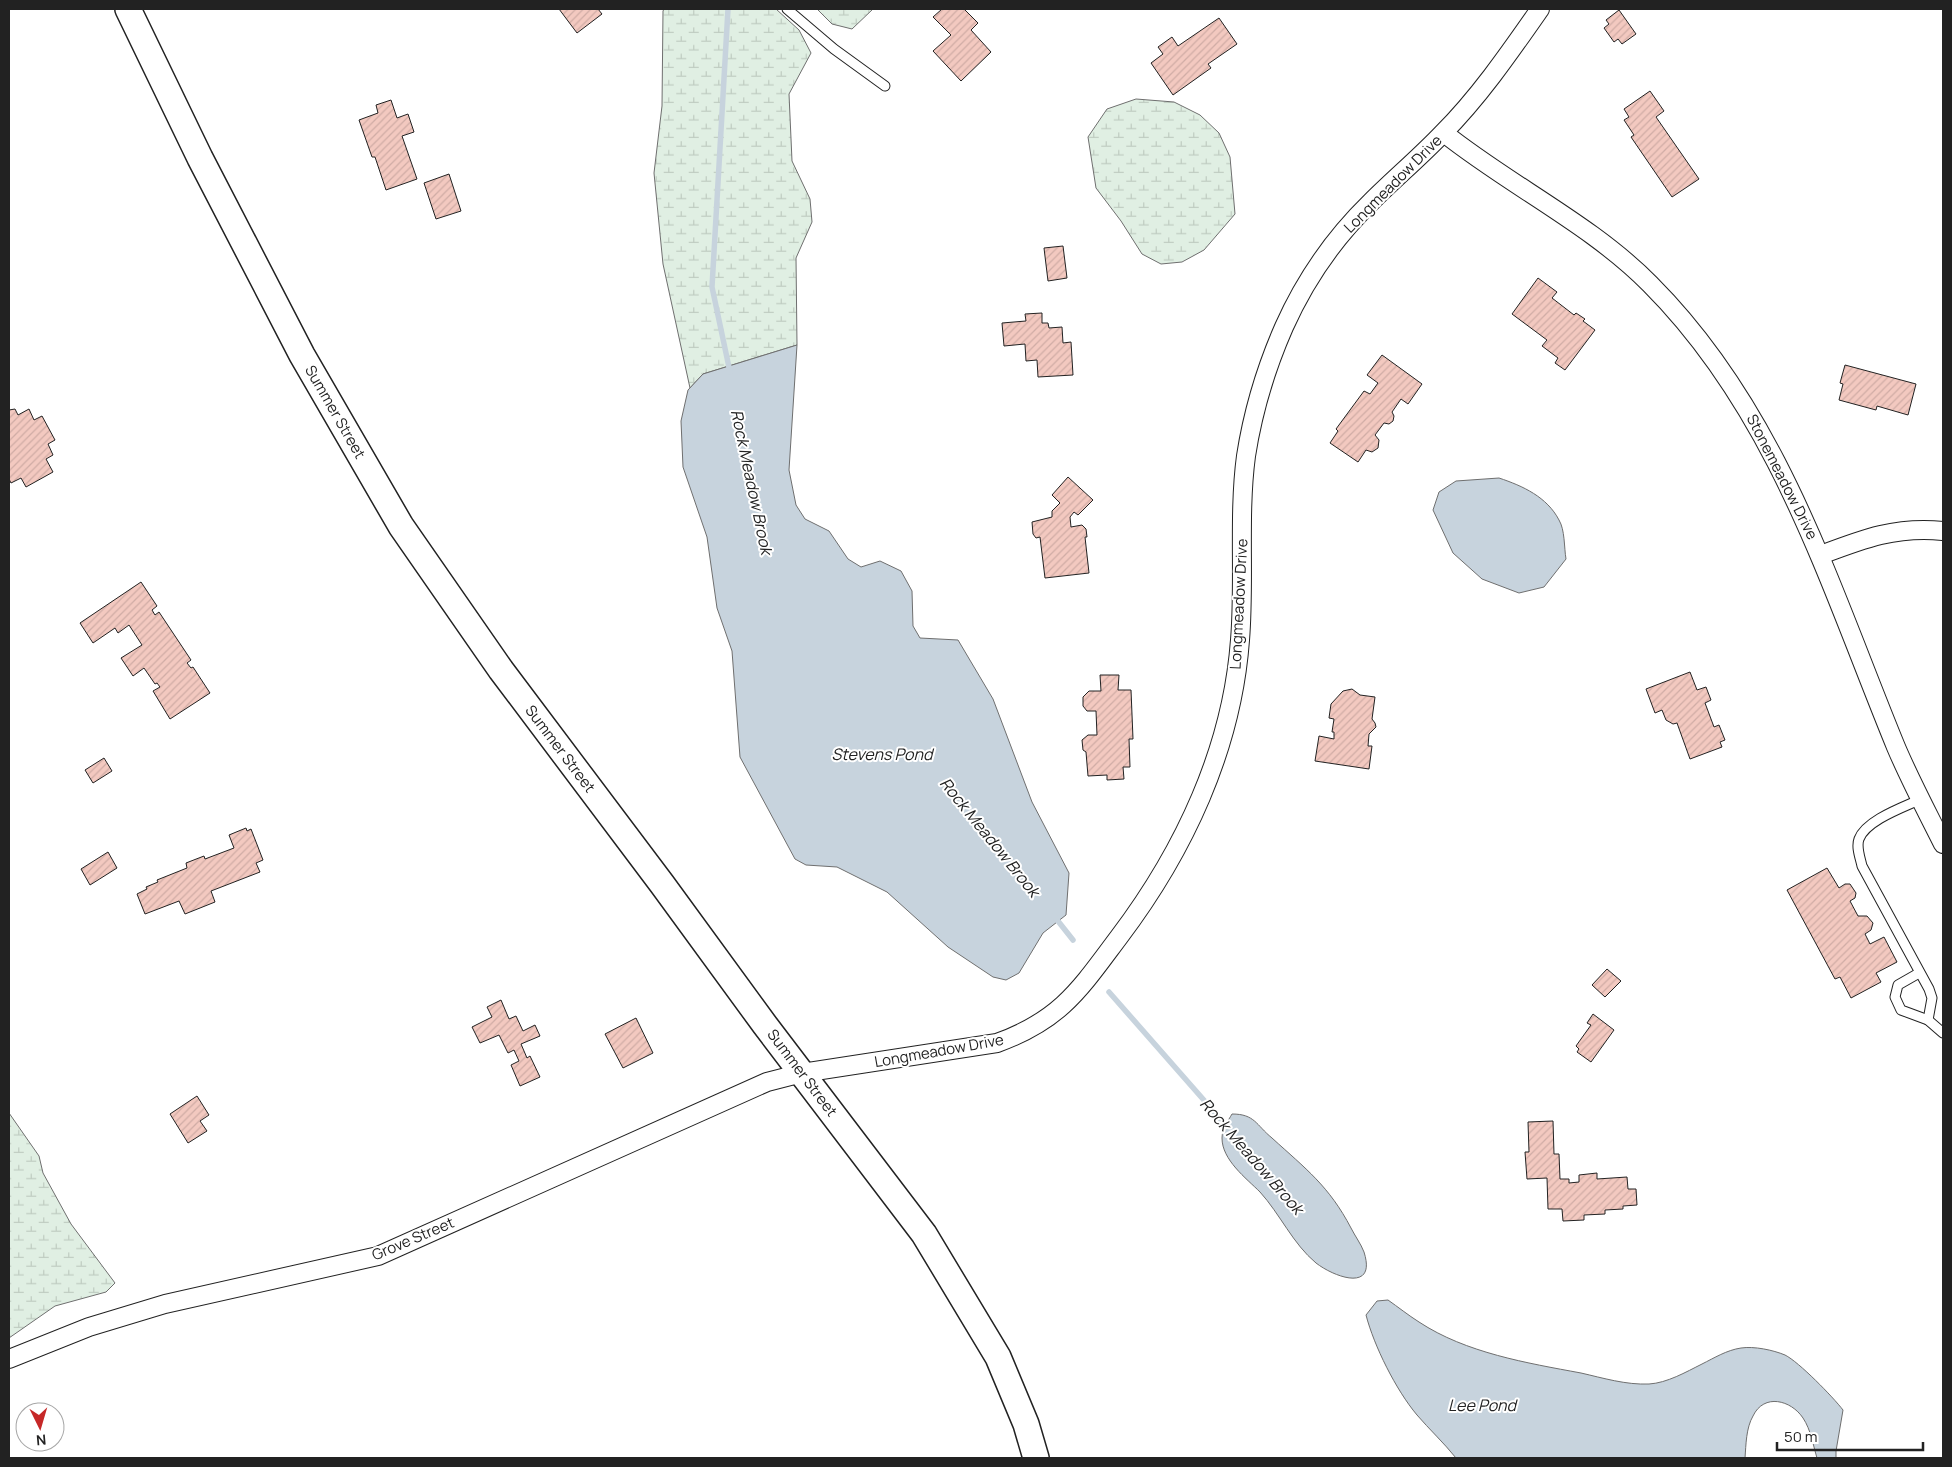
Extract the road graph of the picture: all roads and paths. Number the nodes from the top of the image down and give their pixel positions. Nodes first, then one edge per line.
1 (128, 9) edge
2 (787, 9) edge
3 (1540, 9) edge
4 (885, 86) dead end
5 (1444, 133) junction
6 (1943, 531) edge
7 (1821, 556) junction
8 (1921, 799) junction
9 (1943, 844) edge
10 (1919, 972) junction
11 (1928, 1020) junction
12 (1943, 1033) edge
13 (802, 1073) junction
14 (9, 1359) edge
15 (1036, 1458) edge

1 - 13 main road, Summer Street
2 - 4 lane
3 - 5 street, Longmeadow Drive
5 - 7 street, Stonemeadow Drive
5 - 13 street, Longmeadow Drive
6 - 7 street
7 - 8 street, Stonemeadow Drive
8 - 9 street, Stonemeadow Drive
8 - 10 lane
10 - 11 lane
10 - 11 lane
11 - 12 lane
13 - 14 street, Grove Street
13 - 15 main road, Summer Street

